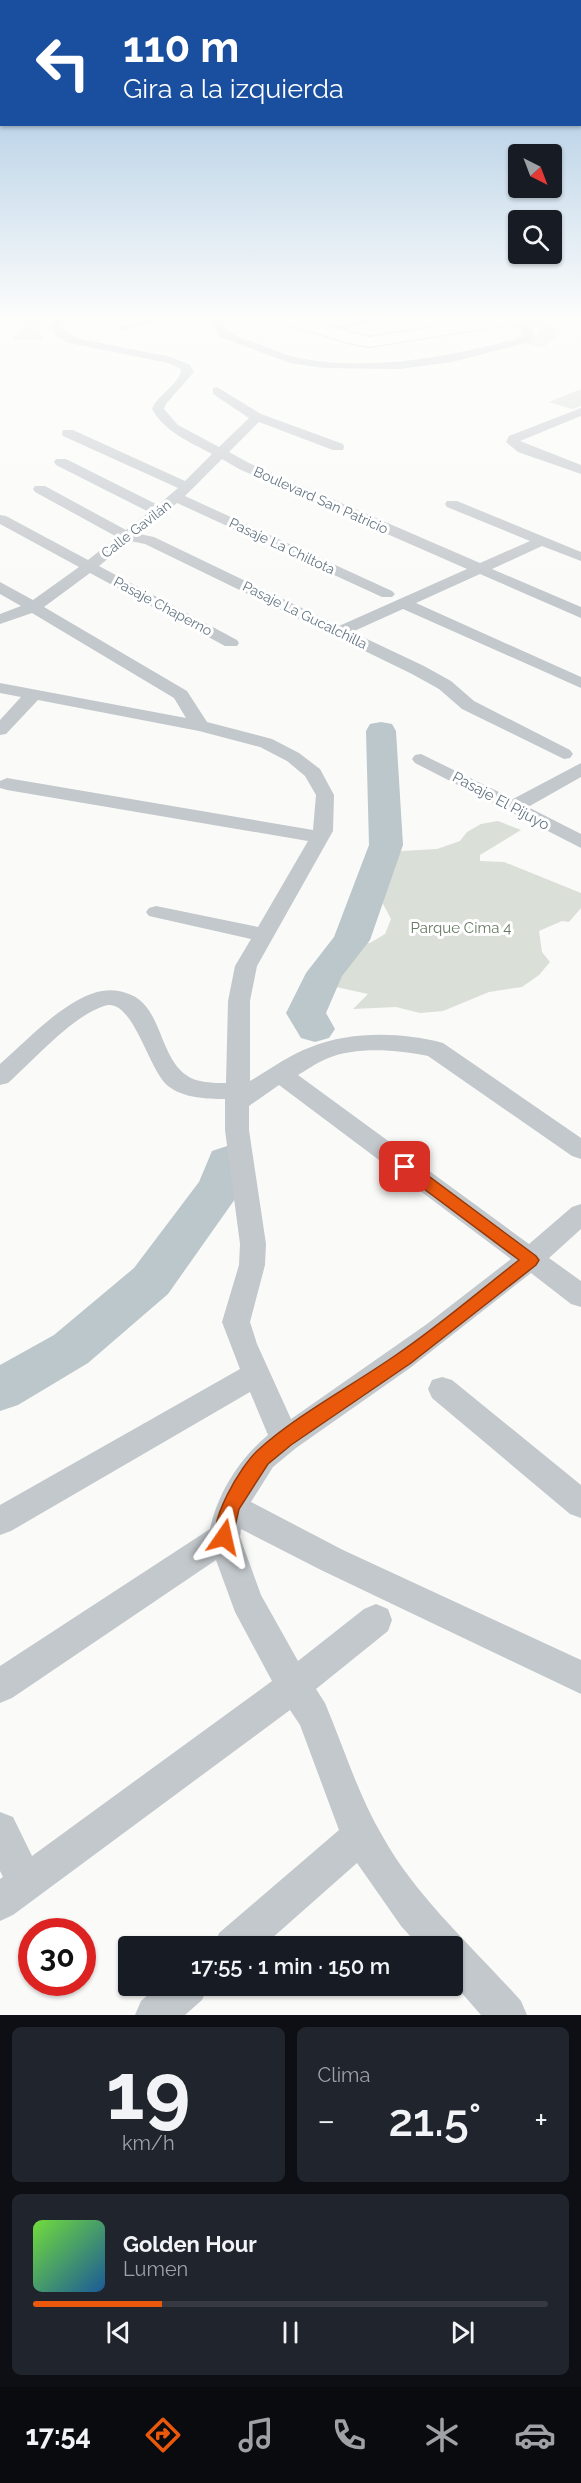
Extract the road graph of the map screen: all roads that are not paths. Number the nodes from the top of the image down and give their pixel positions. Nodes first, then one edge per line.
1 (160, 412) edge
2 (249, 412) edge
3 (581, 412) edge
4 (257, 417) junction
5 (68, 433) dead end
6 (338, 447) dead end
7 (220, 454) junction
8 (581, 458) edge
9 (61, 462) dead end
10 (566, 464) junction
11 (581, 470) edge
12 (40, 489) dead end
13 (182, 492) junction
14 (452, 504) dead end
15 (159, 512) junction
16 (1, 519) edge
17 (127, 536) junction
18 (542, 541) junction
19 (581, 557) edge
20 (89, 566) junction
21 (478, 570) junction
22 (0, 587) edge
23 (387, 594) dead end
24 (403, 603) junction
25 (33, 607) junction
26 (581, 613) edge
27 (0, 620) edge
28 (340, 631) junction
29 (231, 643) dead end
30 (581, 683) edge
31 (0, 688) edge
32 (33, 694) junction
33 (200, 726) junction
34 (0, 730) edge
35 (564, 754) dead end
36 (421, 759) dead end
37 (581, 769) edge
38 (7, 784) dead end
39 (513, 807) junction
40 (320, 837) junction
41 (581, 842) edge
42 (156, 912) dead end
43 (264, 935) junction
44 (280, 1074) junction
45 (0, 1077) edge
46 (238, 1097) junction
47 (581, 1150) edge
48 (581, 1214) edge
49 (531, 1260) junction
50 (581, 1296) edge
51 (256, 1374) junction
52 (442, 1389) dead end
53 (285, 1439) junction
54 (581, 1504) edge
55 (0, 1521) edge
56 (227, 1522) junction
57 (376, 1620) dead end
58 (581, 1677) edge
59 (295, 1685) junction
60 (0, 1686) edge
61 (0, 1830) edge
62 (362, 1835) junction
63 (13, 1893) edge
64 (246, 1936) edge
65 (436, 1936) edge
66 (463, 1965) edge
67 (176, 1996) edge
68 (154, 2015) edge
69 (507, 2015) edge

1 - 7 street, Boulevard San Patricio
2 - 4 street
3 - 10 street
4 - 6 street
4 - 7 street, Calle Gavilán
5 - 13 street, Pasaje La Chiltota
7 - 13 street, Calle Gavilán
7 - 21 street, Boulevard San Patricio
8 - 10 street
9 - 15 street
10 - 11 street
12 - 17 street, Pasaje La Gucalchilla
13 - 15 street, Calle Gavilán
13 - 23 street, Pasaje La Chiltota
14 - 18 street
15 - 17 street, Calle Gavilán
16 - 20 street, Pasaje Chaperno
17 - 20 street, Calle Gavilán
17 - 28 street, Pasaje La Gucalchilla
18 - 19 street
18 - 21 street
20 - 25 street, Calle Gavilán
20 - 29 street, Pasaje Chaperno
21 - 24 street
21 - 26 street, Boulevard San Patricio
22 - 25 street
24 - 28 street
24 - 30 street
25 - 27 street, Calle Gavilán
25 - 33 street
28 - 35 street, Pasaje La Gucalchilla
31 - 32 street
32 - 33 street
32 - 34 street
33 - 40 street
36 - 39 street, Pasaje El Pijuyo
37 - 39 street
38 - 40 street
39 - 41 street, Pasaje El Pijuyo
40 - 43 street
42 - 43 street
43 - 46 street
44 - 46 street
44 - 47 street
44 - 49 street
45 - 46 street
46 - 51 street
48 - 49 street
49 - 50 street
49 - 53 street
51 - 53 street
51 - 55 street
52 - 54 street
53 - 56 street
56 - 58 street
56 - 59 street
56 - 60 street
57 - 59 street
59 - 62 street
59 - 63 street
61 - 63 street
62 - 64 street
62 - 65 street
66 - 69 street
67 - 68 street

